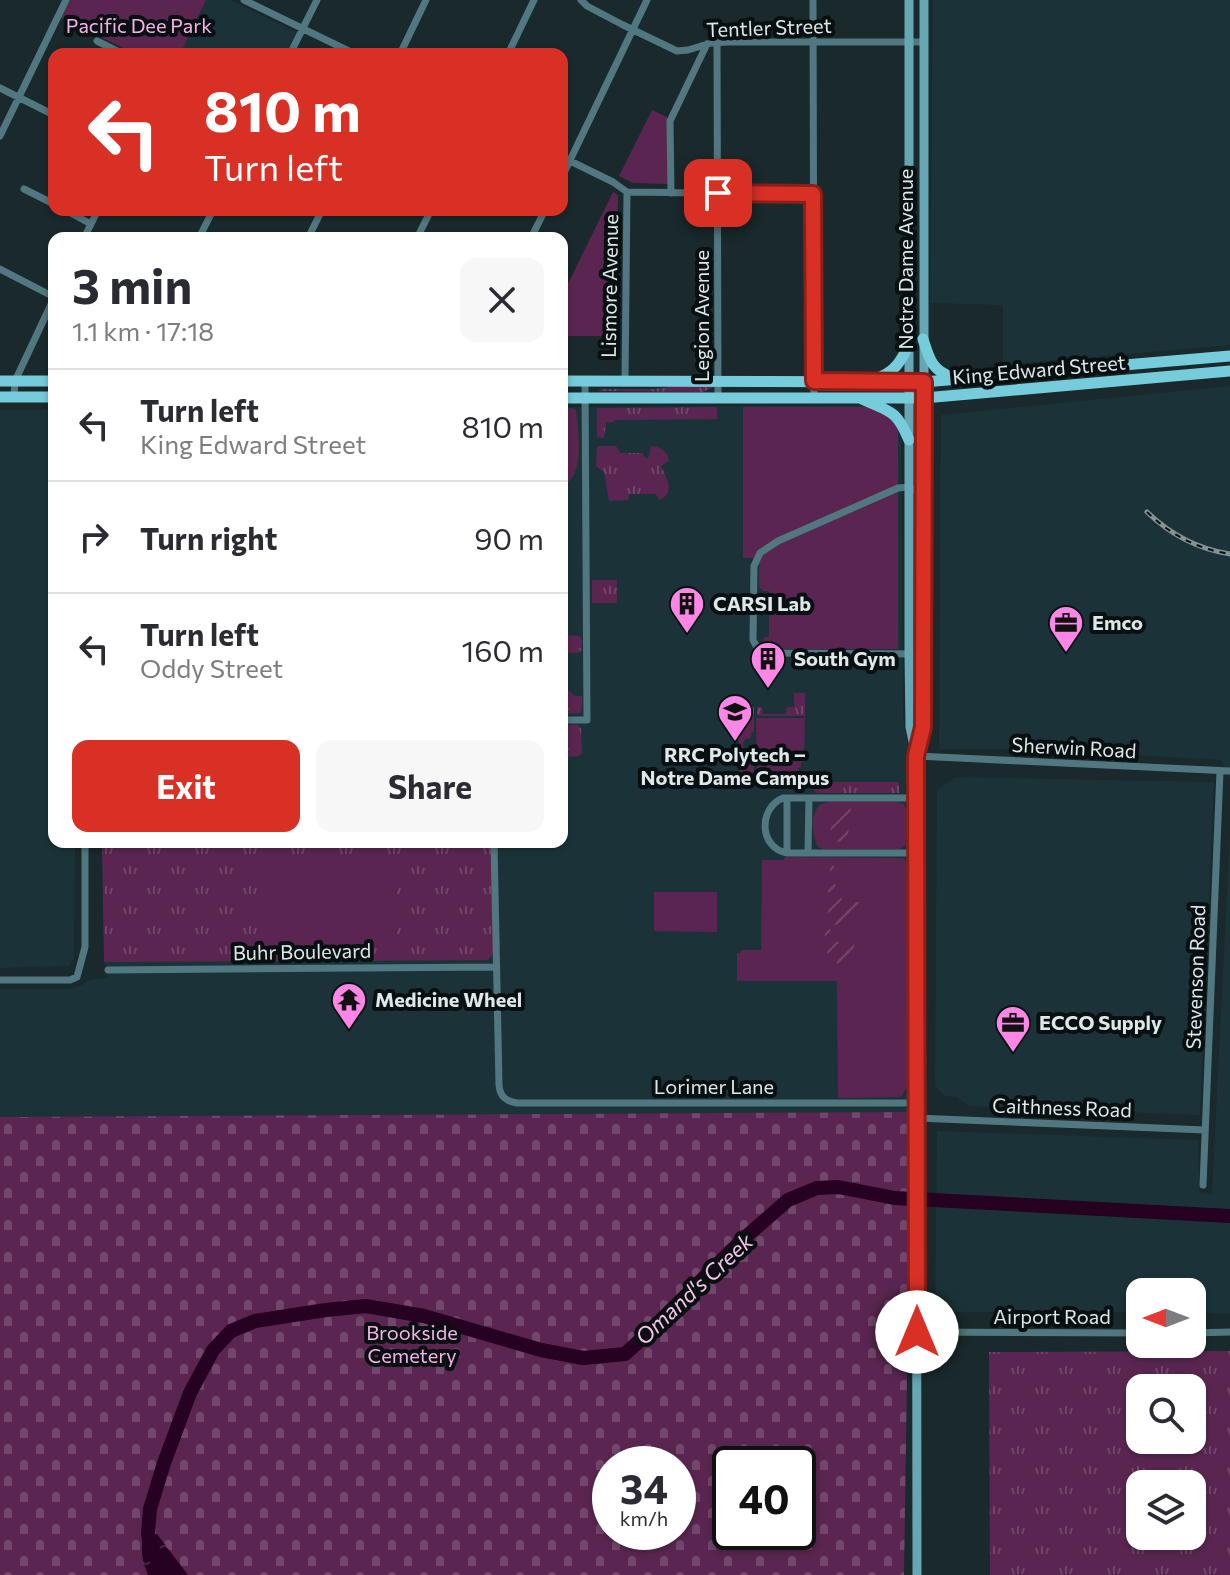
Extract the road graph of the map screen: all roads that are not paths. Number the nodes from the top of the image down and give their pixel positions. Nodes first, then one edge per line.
1 (66, 0) edge
2 (244, 0) edge
3 (317, 0) edge
4 (426, 0) edge
5 (534, 0) edge
6 (581, 0) edge
7 (647, 0) edge
8 (813, 0) edge
9 (909, 0) edge
10 (924, 0) edge
11 (303, 28) junction
12 (632, 30) junction
13 (97, 41) dead end
14 (812, 41) junction
15 (717, 42) junction
16 (909, 42) junction
17 (924, 42) junction
18 (707, 44) junction
19 (111, 48) edge
20 (293, 48) edge
21 (343, 48) edge
22 (403, 48) edge
23 (511, 48) edge
24 (0, 88) edge
25 (19, 98) junction
26 (48, 112) edge
27 (0, 136) edge
28 (568, 154) edge
29 (568, 159) edge
30 (24, 189) dead end
31 (627, 192) junction
32 (671, 193) junction
33 (718, 193) junction
34 (813, 194) junction
35 (48, 201) edge
36 (76, 216) edge
37 (95, 216) edge
38 (91, 224) junction
39 (87, 232) edge
40 (0, 269) edge
41 (48, 294) edge
42 (48, 310) edge
43 (923, 339) junction
44 (909, 344) junction
45 (1230, 356) edge
46 (1230, 371) edge
47 (956, 379) junction
48 (0, 381) edge
49 (15, 381) junction
50 (48, 381) edge
51 (568, 381) edge
52 (625, 381) junction
53 (718, 381) junction
54 (814, 381) junction
55 (864, 381) junction
56 (585, 382) junction
57 (909, 382) junction
58 (924, 382) junction
59 (0, 397) edge
60 (14, 397) junction
61 (48, 397) edge
62 (718, 397) junction
63 (814, 397) junction
64 (858, 397) junction
65 (568, 398) edge
66 (585, 398) junction
67 (909, 398) junction
68 (924, 398) junction
69 (909, 440) junction
70 (909, 487) junction
71 (923, 494) junction
72 (909, 610) junction
73 (923, 611) junction
74 (909, 654) junction
75 (923, 654) junction
76 (568, 720) edge
77 (916, 756) junction
78 (1220, 771) junction
79 (1230, 771) edge
80 (787, 798) junction
81 (809, 798) junction
82 (916, 798) junction
83 (85, 848) edge
84 (494, 848) edge
85 (787, 853) junction
86 (808, 853) junction
87 (917, 853) junction
88 (496, 967) junction
89 (108, 970) dead end
90 (0, 980) edge
91 (917, 1103) junction
92 (917, 1118) junction
93 (1205, 1130) junction
94 (1203, 1185) dead end
95 (917, 1332) junction
96 (1230, 1332) edge
97 (1126, 1333) edge
98 (1206, 1333) edge
99 (917, 1575) edge

1 - 25 street
2 - 11 street
3 - 11 street
4 - 22 street
5 - 23 street
6 - 12 street, Tentler Street
7 - 12 street
8 - 14 street
9 - 16 street, Notre Dame Avenue
10 - 17 street, Notre Dame Avenue
11 - 20 street
11 - 21 street
12 - 18 street, Tentler Street
12 - 28 street
13 - 19 street
14 - 15 street, Tentler Street
14 - 16 street, Tentler Street
14 - 34 street
15 - 18 street, Tentler Street
15 - 33 street, Legion Avenue
16 - 17 street, Tentler Street
16 - 44 street, Notre Dame Avenue
17 - 43 street, Notre Dame Avenue
18 - 32 street
24 - 25 street
25 - 26 street
25 - 27 street
29 - 31 street
30 - 35 street
31 - 32 street
31 - 52 street, Lismore Avenue
32 - 33 street
33 - 34 street
33 - 53 street, Legion Avenue
34 - 54 street
36 - 38 street
37 - 38 street
38 - 39 street
40 - 41 street
42 - 49 street
43 - 47 main road
43 - 58 street, Notre Dame Avenue
44 - 55 main road
44 - 57 street, Notre Dame Avenue
45 - 47 main road, King Edward Street
46 - 68 main road, King Edward Street
47 - 58 main road, King Edward Street
48 - 49 main road
49 - 50 main road
49 - 60 street
51 - 56 main road, King Edward Street
52 - 53 main road, King Edward Street
52 - 56 main road, King Edward Street
53 - 54 main road, King Edward Street
53 - 62 street, Legion Avenue
54 - 55 main road, King Edward Street
54 - 63 street
55 - 57 main road, King Edward Street
56 - 66 street
57 - 58 main road, King Edward Street
57 - 67 street, Notre Dame Avenue
58 - 68 street, Notre Dame Avenue
59 - 60 main road
60 - 61 main road
62 - 63 main road, King Edward Street
62 - 66 main road, King Edward Street
63 - 64 main road, King Edward Street
64 - 67 main road, King Edward Street
64 - 69 main road
65 - 66 main road, King Edward Street
66 - 76 street
67 - 68 main road, King Edward Street
67 - 69 street, Notre Dame Avenue
68 - 71 street, Notre Dame Avenue
69 - 70 street, Notre Dame Avenue
70 - 71 street
70 - 72 street, Notre Dame Avenue
70 - 74 street
71 - 73 street, Notre Dame Avenue
72 - 73 street
72 - 74 street, Notre Dame Avenue
73 - 75 street, Notre Dame Avenue
74 - 75 street
74 - 77 street, Notre Dame Avenue
75 - 77 street, Notre Dame Avenue
77 - 78 street, Sherwin Road
77 - 82 street, Notre Dame Avenue
78 - 79 street, Sherwin Road
78 - 93 street, Stevenson Road
80 - 81 street
80 - 85 street
80 - 85 street
81 - 82 street
81 - 86 street
82 - 87 street, Notre Dame Avenue
83 - 90 street
84 - 88 street
85 - 86 street
86 - 87 street
87 - 91 street, Notre Dame Avenue
88 - 89 street, Buhr Boulevard
88 - 91 street, Lorimer Lane
91 - 92 street, Notre Dame Avenue
92 - 93 street, Caithness Road
92 - 95 street, Notre Dame Avenue
93 - 94 street, Stevenson Road
95 - 97 street, Airport Road
95 - 99 street, Notre Dame Avenue
96 - 98 street

